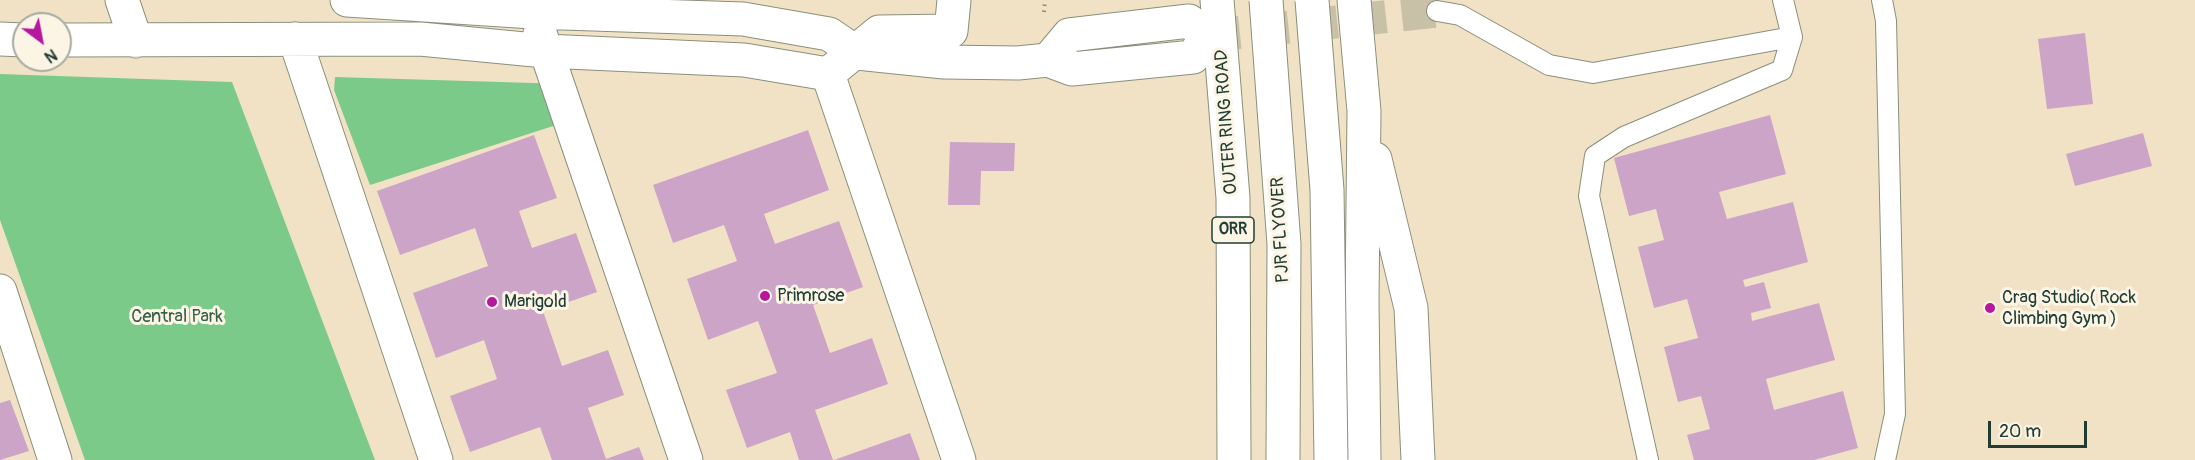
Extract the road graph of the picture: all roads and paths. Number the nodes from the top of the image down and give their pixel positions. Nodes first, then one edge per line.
1 (122, 0) edge
2 (346, 0) edge
3 (1217, 0) edge
4 (1266, 0) edge
5 (1312, 0) edge
6 (1353, 0) edge
7 (1783, 0) edge
8 (1882, 0) edge
9 (530, 6) edge
10 (744, 9) edge
11 (1437, 11) tunnel mouth
12 (952, 15) edge
13 (1792, 37) junction
14 (295, 39) junction
15 (72, 40) edge
16 (136, 41) junction
17 (545, 51) junction
18 (857, 53) junction
19 (744, 60) junction
20 (1048, 60) dead end
21 (828, 74) junction
22 (1364, 111) junction
23 (0, 291) edge
24 (55, 460) edge
25 (436, 460) edge
26 (686, 460) edge
27 (959, 460) edge
28 (1234, 460) edge
29 (1283, 460) edge
30 (1331, 460) edge
31 (1364, 460) edge
32 (1418, 460) edge
33 (1648, 460) edge
34 (1885, 460) edge

1 - 16 main road
2 - 9 main road
3 - 28 main road, OUTER RING ROAD / ORR
4 - 29 main road, PJR FLYOVER, bridge
5 - 30 main road, bridge
6 - 22 main road
7 - 13 lane
8 - 34 lane
9 - 10 main road
9 - 17 main road
10 - 18 main road
10 - 19 main road
11 - 13 lane
12 - 18 main road
13 - 33 lane
14 - 16 main road
14 - 17 main road
14 - 25 main road
15 - 16 main road
17 - 19 main road
17 - 26 main road
18 - 20 main road
18 - 21 main road
19 - 21 main road
21 - 27 main road
22 - 31 main road
22 - 32 main road
23 - 24 main road

